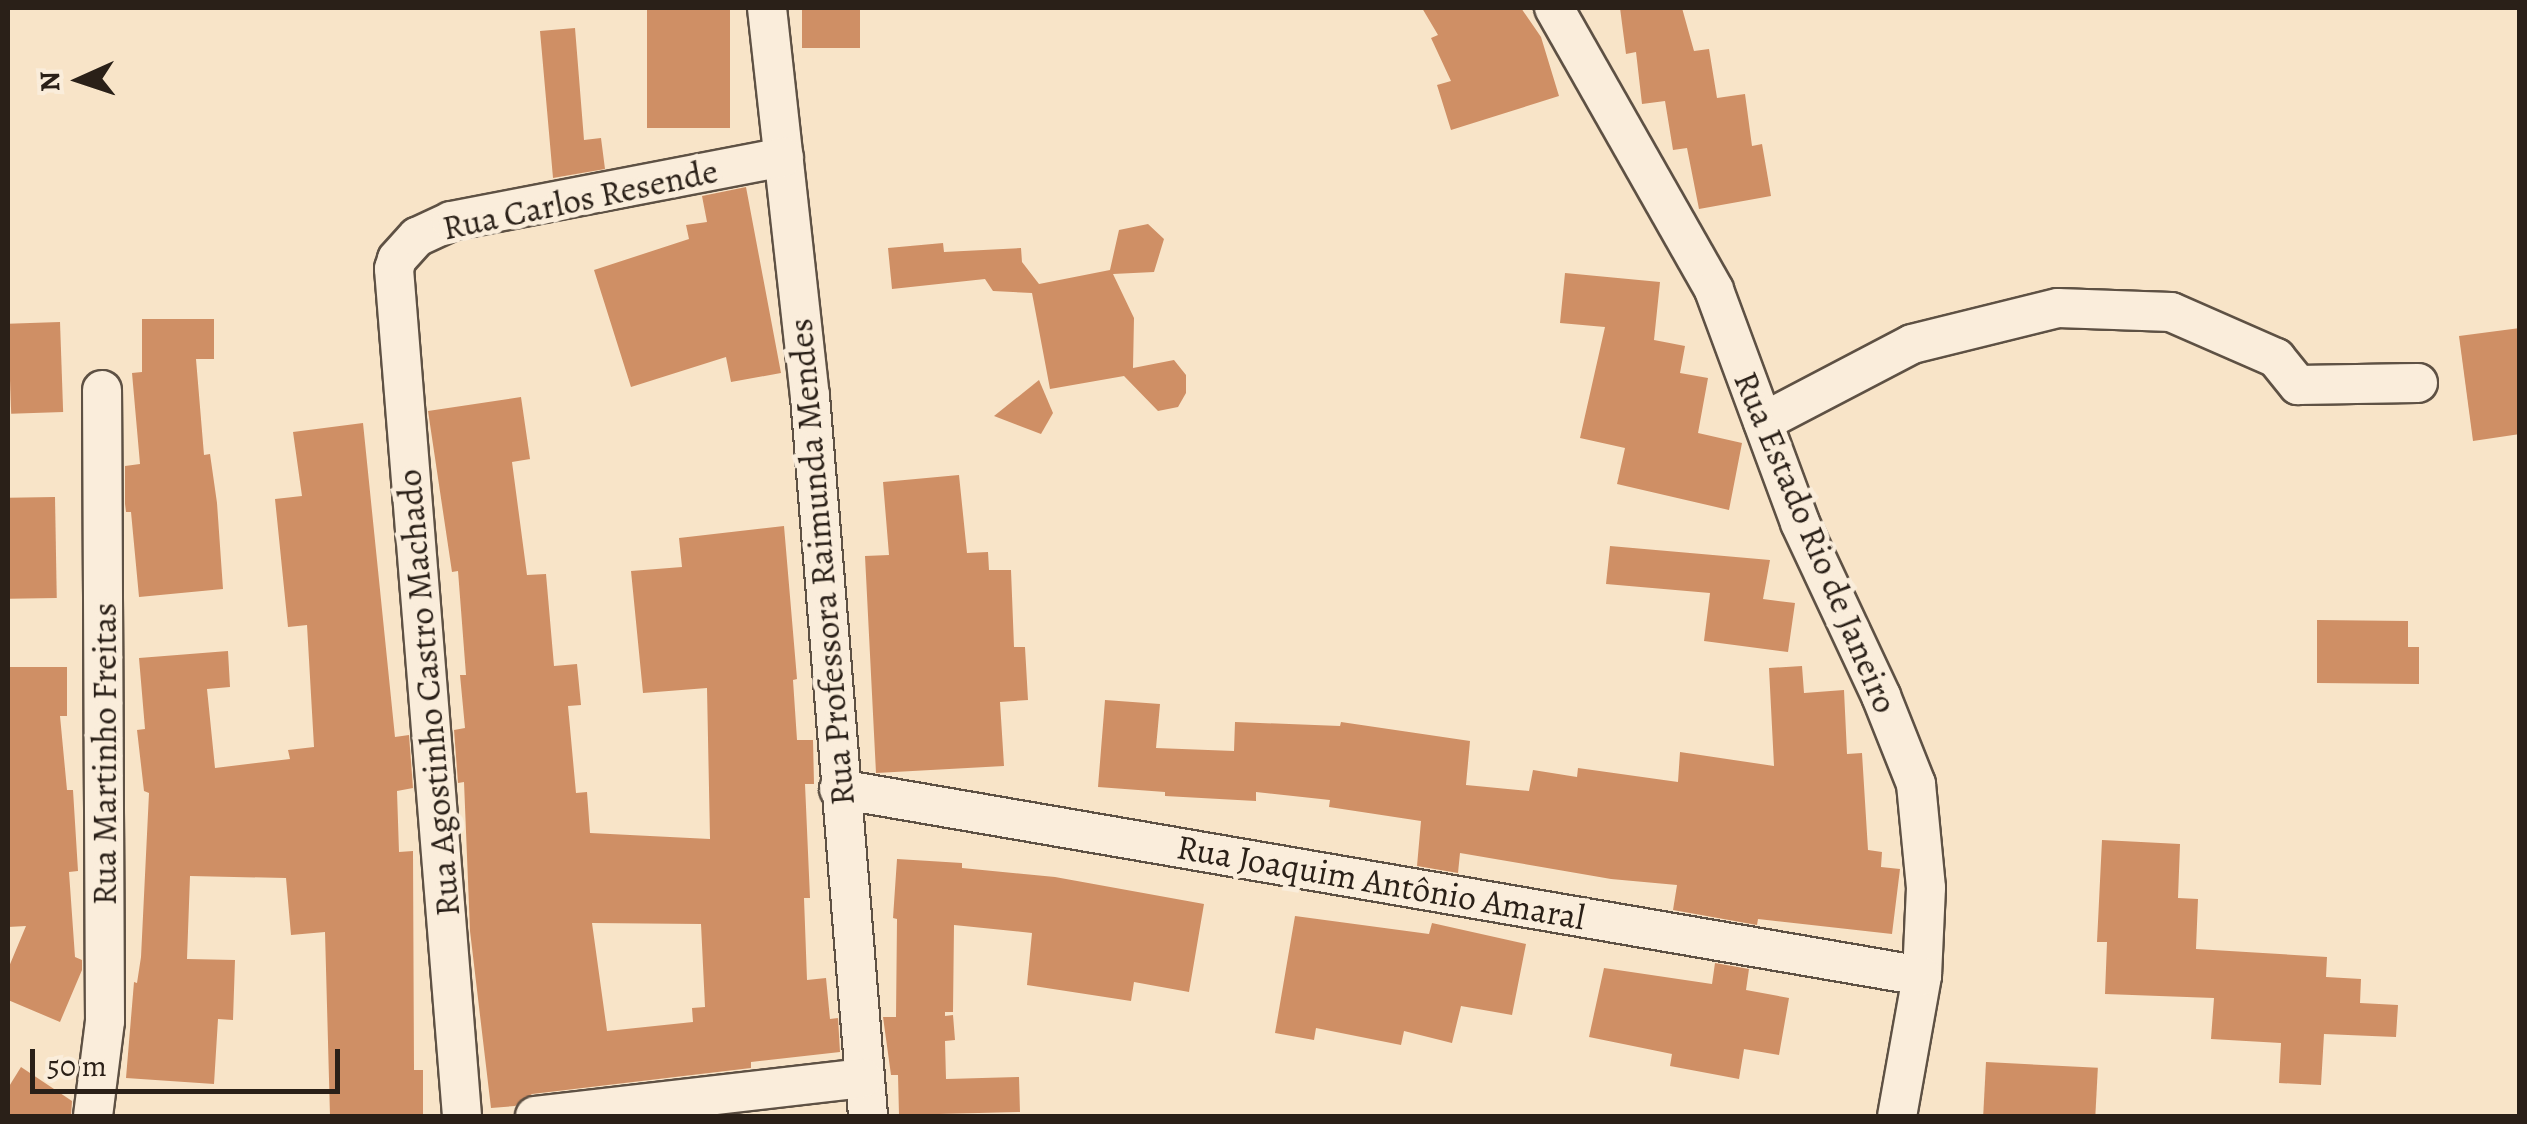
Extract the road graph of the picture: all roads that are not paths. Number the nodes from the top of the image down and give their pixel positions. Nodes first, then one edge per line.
1 (768, 8) edge
2 (1554, 8) edge
3 (784, 157) junction
4 (394, 268) joint
5 (2418, 383) dead end
6 (102, 390) dead end
7 (1763, 422) junction
8 (839, 789) junction
9 (1922, 976) junction
10 (863, 1078) junction
11 (93, 1116) edge
12 (462, 1116) edge
13 (535, 1116) edge
14 (868, 1116) edge
15 (1897, 1116) edge

1 - 3 street, Rua Professora Raimunda Mendes
2 - 7 street, Rua Estado Rio de Janeiro
3 - 4 street, Rua Carlos Resende
3 - 8 street, Rua Professora Raimunda Mendes
4 - 12 street, Rua Agostinho Castro Machado
5 - 7 street
6 - 11 street, Rua Martinho Freitas
7 - 9 street, Rua Estado Rio de Janeiro
8 - 9 street, Rua Joaquim Antônio Amaral
8 - 10 street, Rua Professora Raimunda Mendes
9 - 15 street, Rua Estado Rio de Janeiro
10 - 13 street
10 - 14 street, Rua Professora Raimunda Mendes

